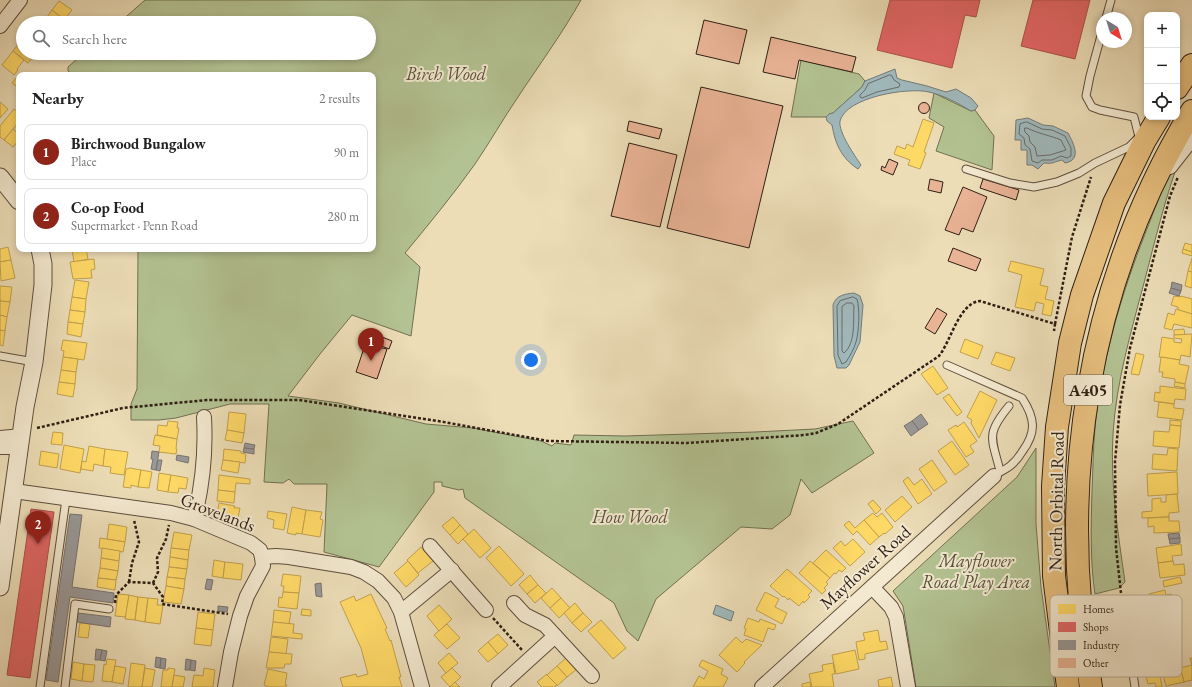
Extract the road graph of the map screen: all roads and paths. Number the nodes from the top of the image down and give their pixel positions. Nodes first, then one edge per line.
1 (20, 0) edge
2 (1111, 0) edge
3 (1108, 12) edge
4 (0, 26) edge
5 (1098, 48) edge
6 (1192, 65) edge
7 (1180, 84) edge
8 (1192, 110) edge
9 (1157, 120) edge
10 (1142, 139) junction
11 (1192, 139) edge
12 (1095, 163) junction
13 (966, 169) dead end
14 (1179, 174) dead end
15 (0, 177) edge
16 (1150, 191) junction
17 (16, 197) edge
18 (41, 252) edge
19 (1055, 324) junction
20 (1054, 332) dead end
21 (0, 356) edge
22 (34, 362) junction
23 (947, 364) dead end
24 (1008, 406) dead end
25 (204, 417) dead end
26 (0, 438) edge
27 (21, 438) junction
28 (0, 447) edge
29 (997, 474) junction
30 (14, 491) junction
31 (66, 499) junction
32 (130, 507) junction
33 (171, 513) junction
34 (194, 519) junction
35 (430, 546) dead end
36 (262, 558) junction
37 (452, 570) junction
38 (129, 582) junction
39 (153, 583) junction
40 (0, 587) edge
41 (872, 587) junction
42 (1056, 595) edge
43 (1079, 595) edge
44 (1121, 595) edge
45 (514, 603) dead end
46 (109, 609) joint
47 (486, 610) joint
48 (401, 612) junction
49 (240, 616) junction
50 (555, 636) junction
51 (530, 659) junction
52 (592, 676) dead end
53 (1067, 677) edge
54 (1090, 677) edge
55 (1133, 677) edge
56 (40, 687) edge
57 (65, 687) edge
58 (225, 687) edge
59 (422, 687) edge
60 (499, 687) edge
61 (762, 687) edge
62 (908, 687) edge
63 (1068, 687) edge
64 (1091, 687) edge
65 (1135, 687) edge

1 - 4 street
2 - 3 lane
5 - 10 lane
6 - 7 highway
8 - 10 highway
8 - 16 highway, North Orbital Road / A405
9 - 10 highway, North Orbital Road / A405
10 - 12 lane
10 - 42 highway, North Orbital Road / A405
11 - 16 street
12 - 13 lane
12 - 19 path
14 - 44 path
15 - 17 street
16 - 43 highway, North Orbital Road / A405
18 - 22 street
19 - 20 path
19 - 27 path
21 - 22 lane
22 - 27 street
23 - 29 lane
24 - 29 lane
25 - 34 street
26 - 27 street
27 - 28 street
27 - 30 street
29 - 41 street, Mayflower Road
30 - 31 street, Grovelands
30 - 40 street
31 - 32 street, Grovelands
31 - 56 lane
32 - 33 street, Grovelands
32 - 38 path
33 - 34 street, Grovelands
33 - 39 path
34 - 36 street, Grovelands
35 - 37 street
36 - 48 street, Grovelands
36 - 49 street
37 - 47 street
37 - 48 street
38 - 39 path
38 - 46 path
39 - 49 path
41 - 61 street, Mayflower Road
41 - 62 street
45 - 50 street
46 - 57 lane
47 - 51 path
48 - 59 street, Grovelands
49 - 58 street
50 - 51 street
50 - 52 street
51 - 60 street
53 - 63 highway, North Orbital Road / A405
54 - 64 highway, North Orbital Road / A405
55 - 65 lane

